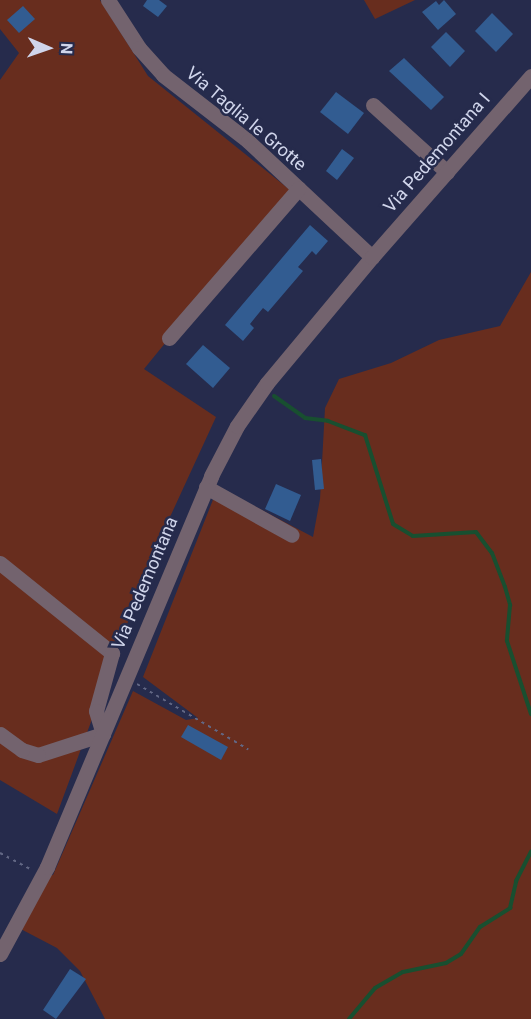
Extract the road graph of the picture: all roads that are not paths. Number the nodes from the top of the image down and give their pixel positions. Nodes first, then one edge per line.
1 (108, 0) edge
2 (531, 76) edge
3 (374, 105) dead end
4 (447, 172) junction
5 (299, 188) junction
6 (372, 256) junction
7 (168, 338) dead end
8 (206, 487) junction
9 (292, 535) dead end
10 (0, 563) edge
11 (0, 734) edge
12 (103, 734) junction
13 (0, 954) edge

1 - 5 street, Via Taglia le Grotte
2 - 4 street, Via Pedemontana I
3 - 4 street
4 - 6 street, Via Pedemontana I
5 - 6 street, Via Taglia le Grotte
5 - 7 street
6 - 8 street, Via Pedemontana
8 - 9 street
8 - 12 street, Via Pedemontana
10 - 12 street
11 - 12 street
12 - 13 street, Via Pedemontana

